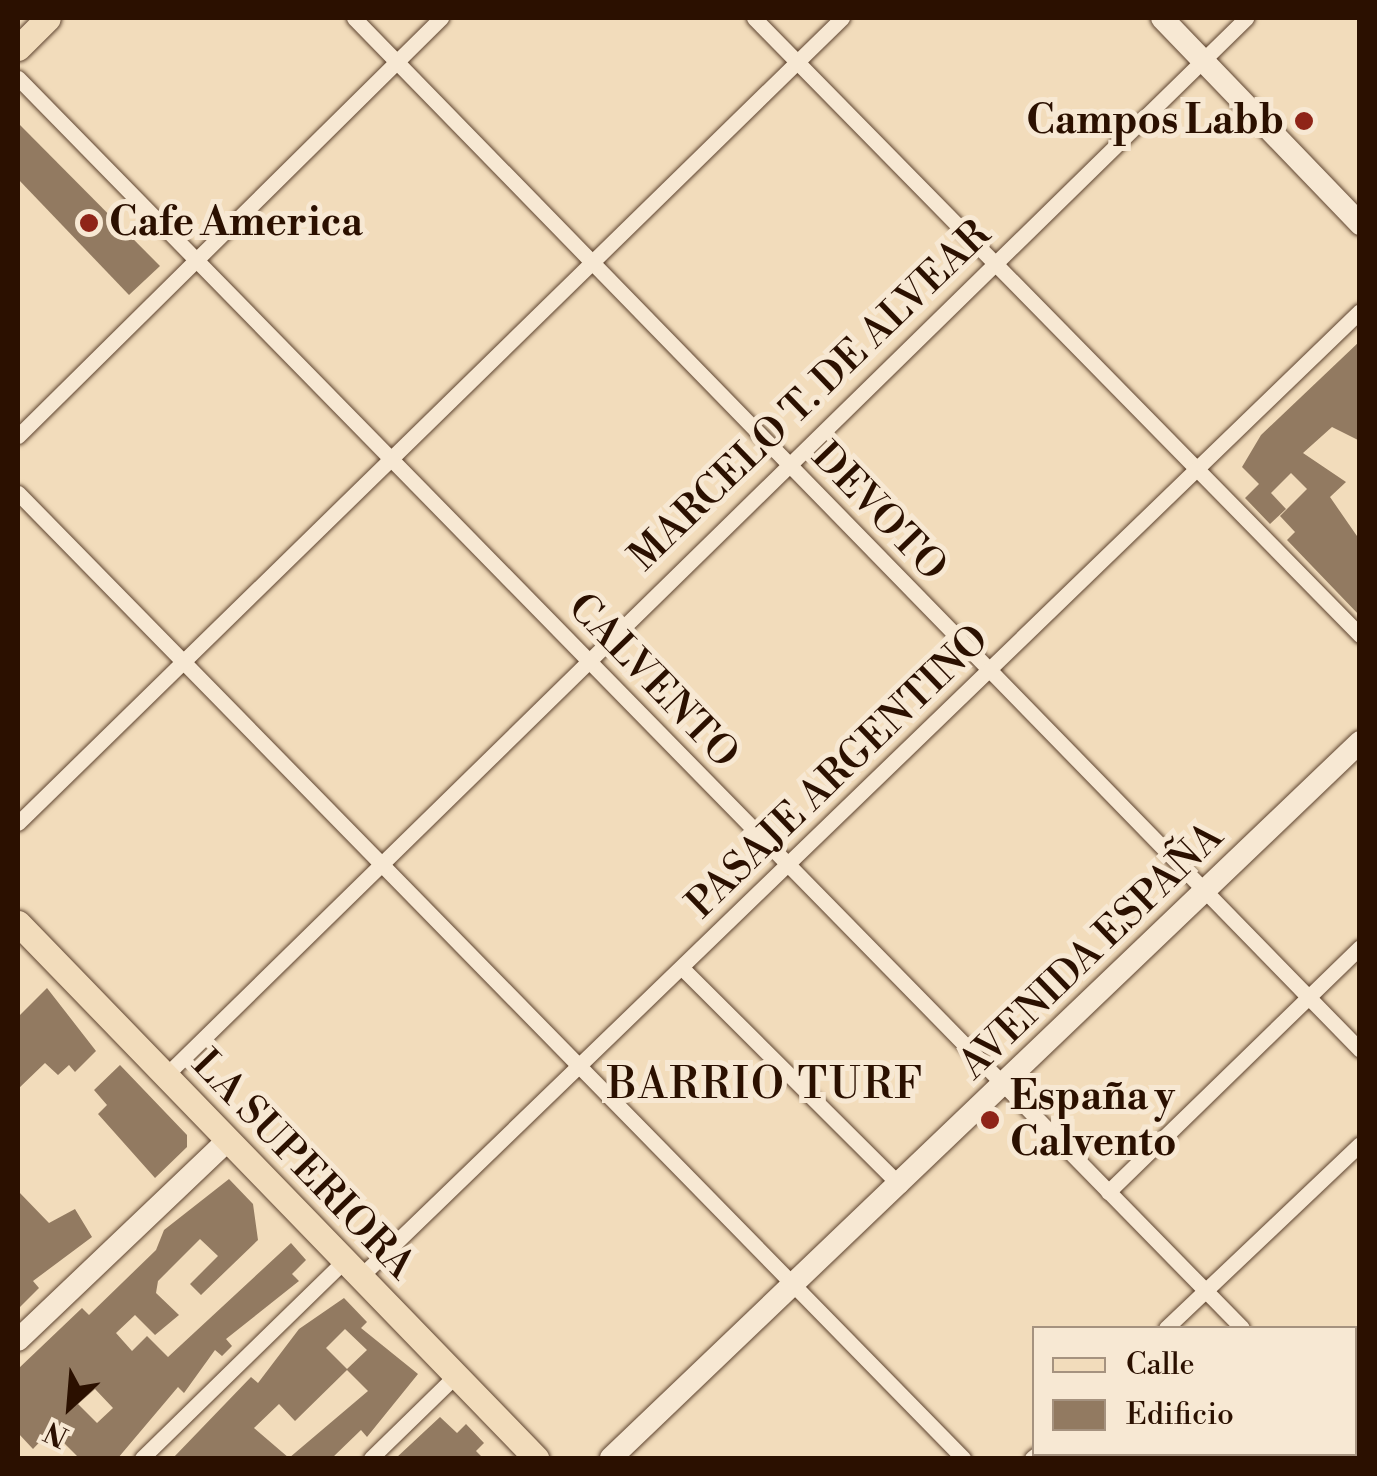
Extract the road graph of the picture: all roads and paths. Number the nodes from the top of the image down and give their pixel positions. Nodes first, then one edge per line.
1 (48, 18) edge
2 (354, 18) edge
3 (440, 18) edge
4 (754, 18) edge
5 (842, 18) edge
6 (1162, 18) edge
7 (1246, 18) edge
8 (18, 48) edge
9 (1203, 60) junction
10 (396, 61) junction
11 (796, 61) junction
12 (18, 78) edge
13 (1360, 224) edge
14 (194, 258) junction
15 (590, 261) junction
16 (994, 262) junction
17 (1360, 311) edge
18 (18, 436) edge
19 (389, 460) junction
20 (787, 463) junction
21 (1198, 472) junction
22 (18, 493) edge
23 (1360, 635) edge
24 (586, 658) junction
25 (185, 664) junction
26 (989, 671) junction
27 (1360, 742) edge
28 (18, 823) edge
29 (378, 861) junction
30 (788, 867) junction
31 (1206, 894) junction
32 (18, 923) edge
33 (1360, 947) edge
34 (682, 968) junction
35 (1307, 998) junction
36 (1360, 1050) edge
37 (582, 1069) junction
38 (165, 1076) junction
39 (1005, 1086) junction
40 (228, 1140) junction
41 (1360, 1144) edge
42 (900, 1186) junction
43 (1108, 1192) junction
44 (352, 1269) junction
45 (797, 1289) junction
46 (1205, 1290) junction
47 (1168, 1326) edge
48 (1240, 1326) edge
49 (18, 1340) edge
50 (455, 1376) junction
51 (142, 1458) edge
52 (371, 1458) edge
53 (536, 1458) edge
54 (611, 1458) edge
55 (962, 1458) edge

1 - 8 main road
2 - 10 street, DEVOTO
3 - 10 street
4 - 11 street
5 - 11 street
6 - 9 street
7 - 9 street, MARCELO T. DE ALVEAR
9 - 13 street
9 - 16 street, MARCELO T. DE ALVEAR
10 - 14 street
10 - 15 street, DEVOTO
11 - 15 street
11 - 16 street
12 - 14 street, CALVENTO
14 - 18 street
14 - 19 street, CALVENTO
15 - 19 street
15 - 20 street, DEVOTO
16 - 20 street, MARCELO T. DE ALVEAR
16 - 21 street
17 - 21 street, PASAJE ARGENTINO
19 - 24 street, CALVENTO
19 - 25 street
20 - 24 street, MARCELO T. DE ALVEAR
20 - 26 street, DEVOTO
21 - 23 street
21 - 26 street, PASAJE ARGENTINO
22 - 25 street
24 - 29 street, MARCELO T. DE ALVEAR
24 - 30 street, CALVENTO
25 - 28 street
25 - 29 street
26 - 30 street, PASAJE ARGENTINO
26 - 31 street, DEVOTO
27 - 31 street, AVENIDA ESPAÑA
29 - 37 street
29 - 38 street, MARCELO T. DE ALVEAR
30 - 34 street, PASAJE ARGENTINO
30 - 39 street, CALVENTO
31 - 35 street, DEVOTO
31 - 39 street, AVENIDA ESPAÑA
32 - 38 main road, LA SUPERIORA
33 - 35 street
34 - 37 street, PASAJE ARGENTINO
34 - 42 street
35 - 36 street, DEVOTO
35 - 43 street
37 - 44 street, PASAJE ARGENTINO
37 - 45 street
38 - 40 main road, LA SUPERIORA
39 - 42 street, AVENIDA ESPAÑA
39 - 43 street, CALVENTO
40 - 44 main road, LA SUPERIORA
40 - 49 street
41 - 46 street
42 - 45 street, AVENIDA ESPAÑA
43 - 46 street, CALVENTO
44 - 50 main road, LA SUPERIORA
44 - 51 street, PASAJE ARGENTINO
45 - 54 street, AVENIDA ESPAÑA
45 - 55 street
46 - 47 street
46 - 48 street, CALVENTO
50 - 52 street
50 - 53 main road, LA SUPERIORA

